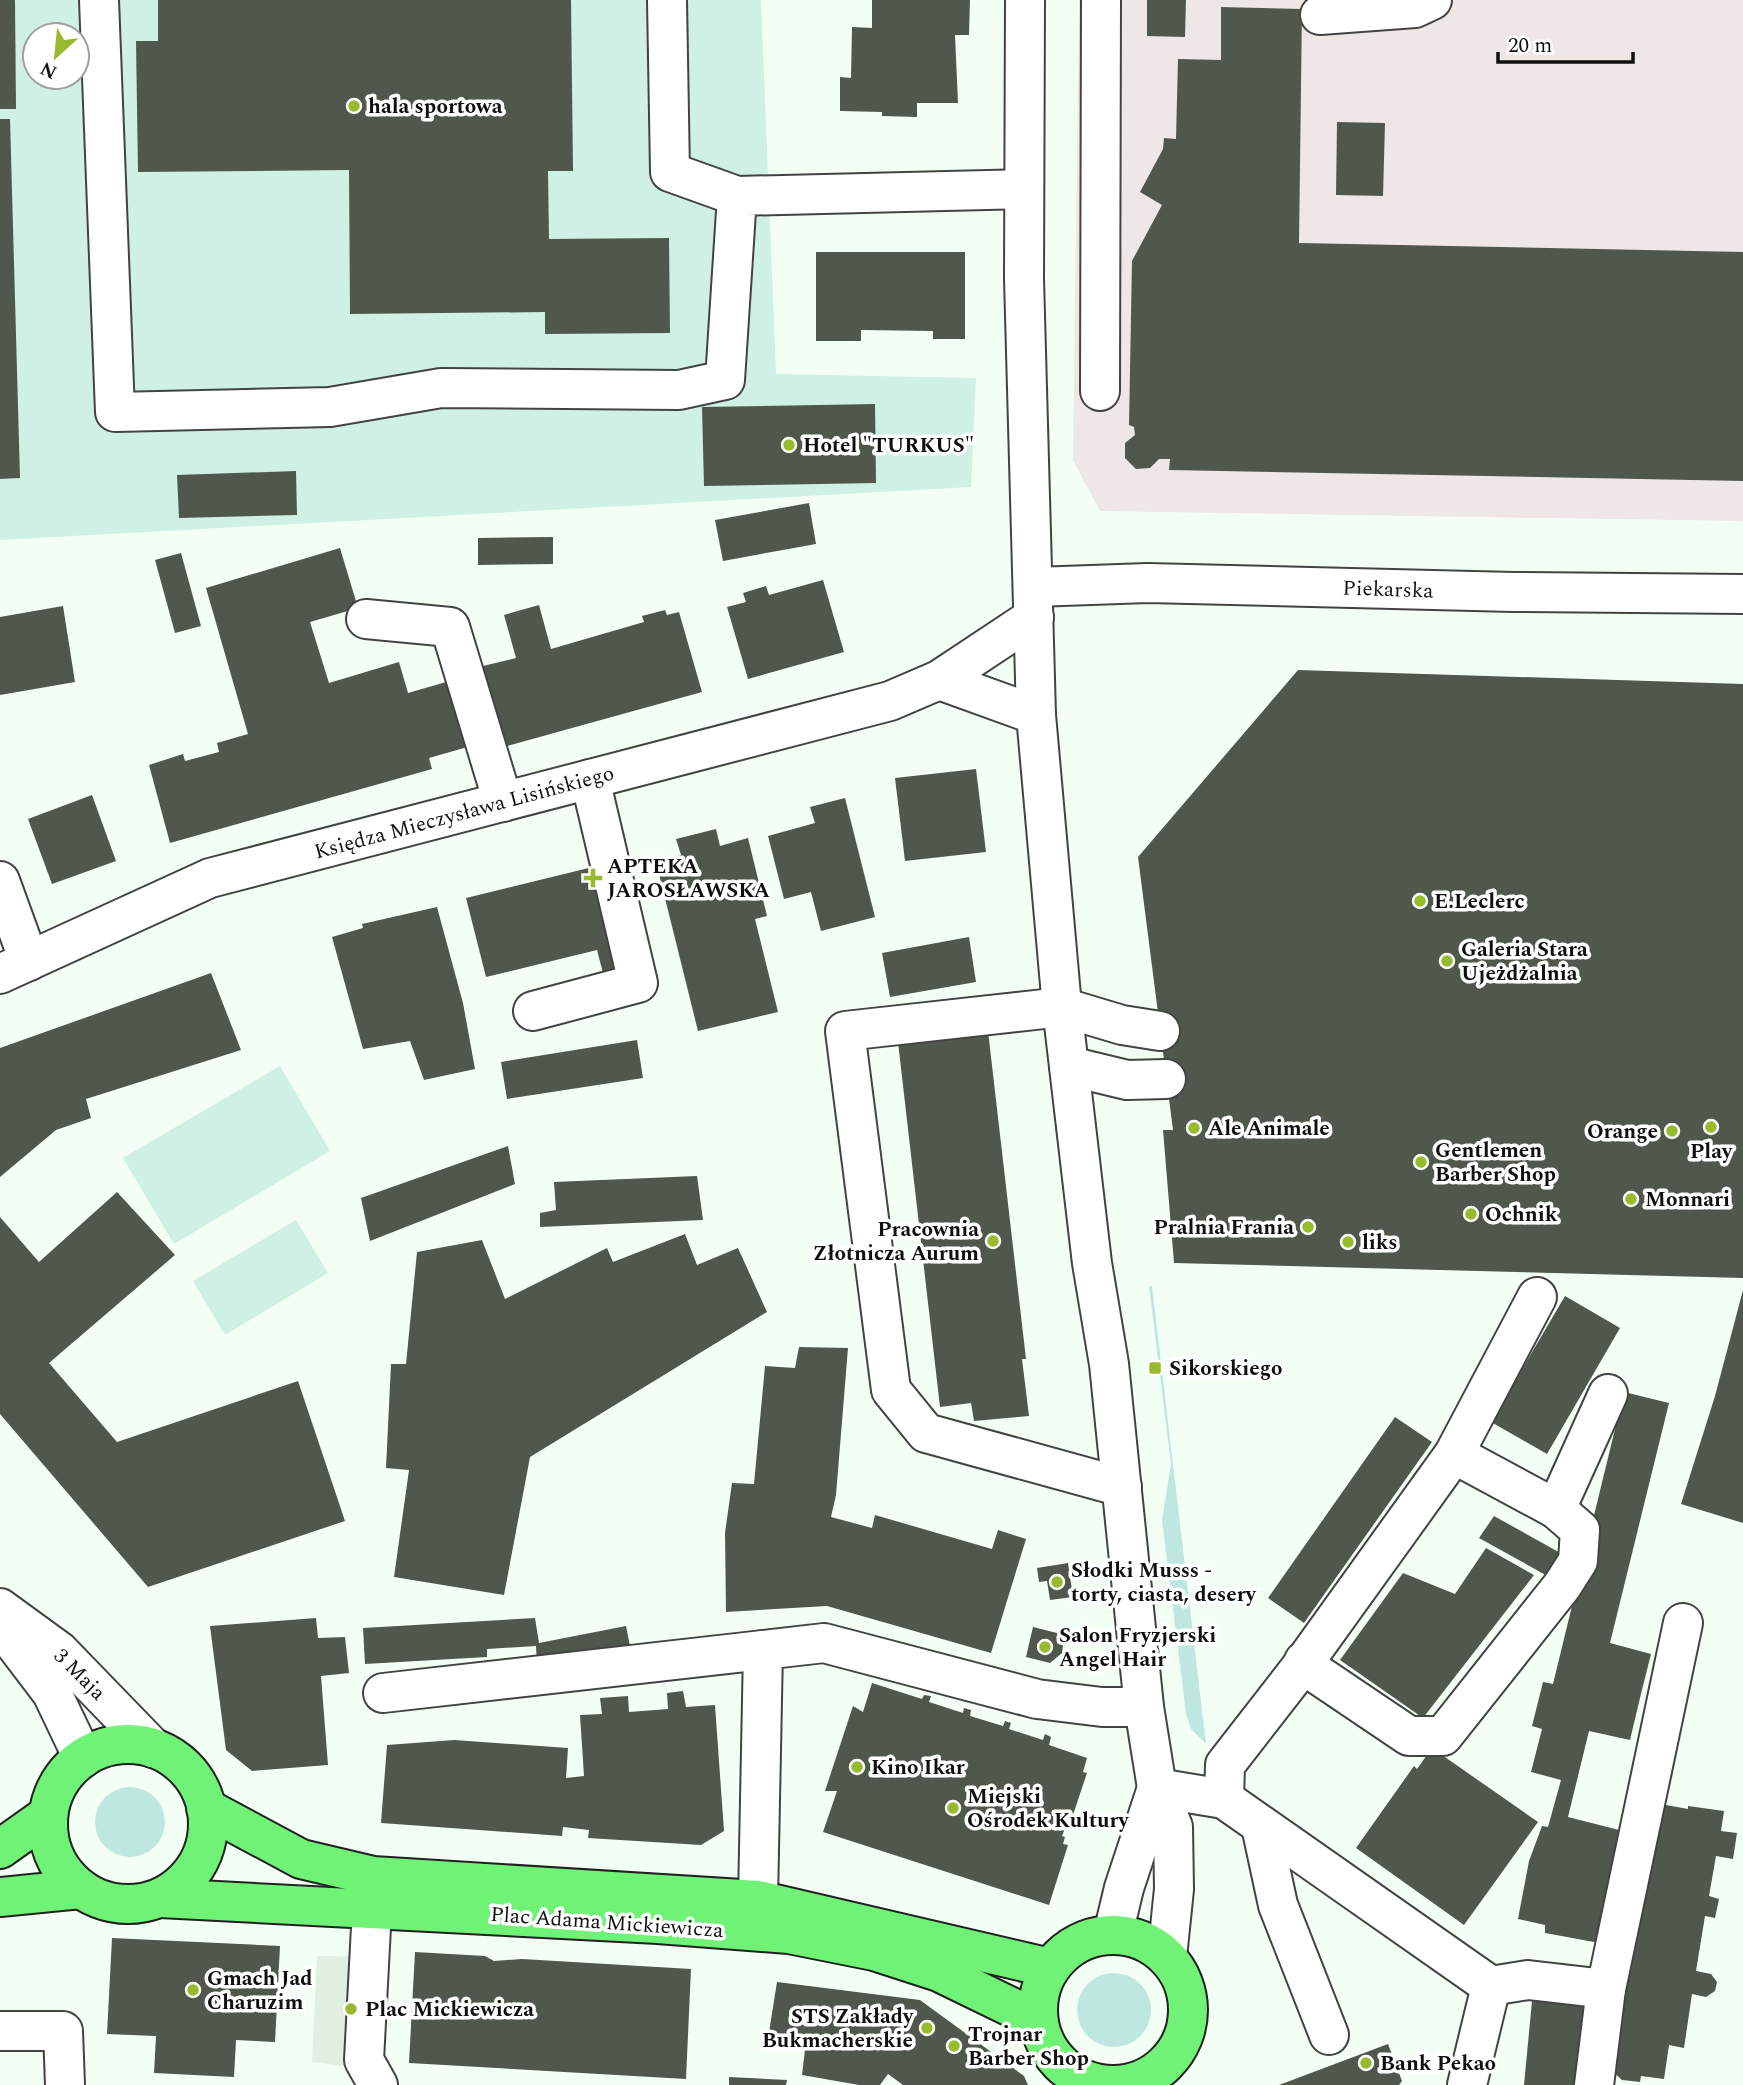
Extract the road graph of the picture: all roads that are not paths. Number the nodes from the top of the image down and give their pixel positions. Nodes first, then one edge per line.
1 (99, 0) edge
2 (667, 0) edge
3 (1025, 0) edge
4 (1101, 0) edge
5 (1432, 0) edge
6 (1320, 15) dead end
7 (1024, 189) junction
8 (737, 197) junction
9 (1100, 391) dead end
10 (1743, 594) edge
11 (1034, 602) junction
12 (366, 619) dead end
13 (939, 680) junction
14 (1035, 715) junction
15 (590, 779) junction
16 (503, 802) junction
17 (0, 881) edge
18 (14, 967) edge
19 (1062, 1007) junction
20 (533, 1011) dead end
21 (1069, 1066) junction
22 (1537, 1297) dead end
23 (1608, 1394) dead end
24 (1454, 1454) junction
25 (1122, 1486) junction
26 (1556, 1509) junction
27 (0, 1608) edge
28 (1683, 1623) dead end
29 (0, 1624) edge
30 (763, 1650) junction
31 (1304, 1661) junction
32 (383, 1693) dead end
33 (1144, 1707) junction
34 (153, 1748) junction
35 (83, 1758) junction
36 (1157, 1788) junction
37 (1224, 1800) junction
38 (206, 1808) junction
39 (48, 1815) junction
40 (1261, 1826) junction
41 (0, 1849) edge
42 (81, 1889) junction
43 (0, 1897) edge
44 (160, 1898) junction
45 (758, 1900) junction
46 (372, 1908) junction
47 (1113, 1934) junction
48 (1167, 1958) junction
49 (1050, 1968) junction
50 (1491, 1986) junction
51 (1606, 1989) junction
52 (1038, 2020) junction
53 (0, 2031) edge
54 (1329, 2035) dead end
55 (1167, 2076) edge
56 (1099, 2084) edge
57 (65, 2085) edge
58 (377, 2085) edge
59 (1467, 2085) edge
60 (1594, 2085) edge

1 - 8 street
2 - 8 street
3 - 7 street
4 - 9 street
5 - 6 street
7 - 8 street
7 - 11 street
10 - 11 street, Piekarska
11 - 13 street, Księdza Mieczysława Lisińskiego
11 - 14 street
12 - 16 street
13 - 14 street
13 - 15 street, Księdza Mieczysława Lisińskiego
14 - 19 street
15 - 16 street, Księdza Mieczysława Lisińskiego
15 - 20 street
16 - 18 street, Księdza Mieczysława Lisińskiego
17 - 18 street
19 - 21 street
19 - 21 street
19 - 25 street
21 - 25 street
22 - 24 street
23 - 26 street
24 - 26 street
24 - 31 street
25 - 33 street
26 - 31 street
27 - 34 street, 3 Maja
28 - 51 street
29 - 35 street, 3 Maja
30 - 32 street
30 - 33 street
30 - 45 street
31 - 37 street
33 - 36 street
34 - 35 main road
34 - 38 main road
35 - 39 main road
36 - 37 street
36 - 47 street
36 - 48 street
37 - 40 street
38 - 44 main road
38 - 45 main road, Plac Adama Mickiewicza
39 - 41 main road
39 - 42 main road
40 - 50 street
40 - 54 street
42 - 43 main road
42 - 44 main road
44 - 46 main road, Plac Adama Mickiewicza
45 - 49 main road, Plac Adama Mickiewicza
46 - 52 main road, Plac Adama Mickiewicza
46 - 58 street
47 - 48 main road
47 - 49 main road
48 - 55 main road
49 - 52 main road
50 - 51 street
50 - 59 street
51 - 60 street
52 - 56 main road
53 - 57 street
55 - 56 main road

